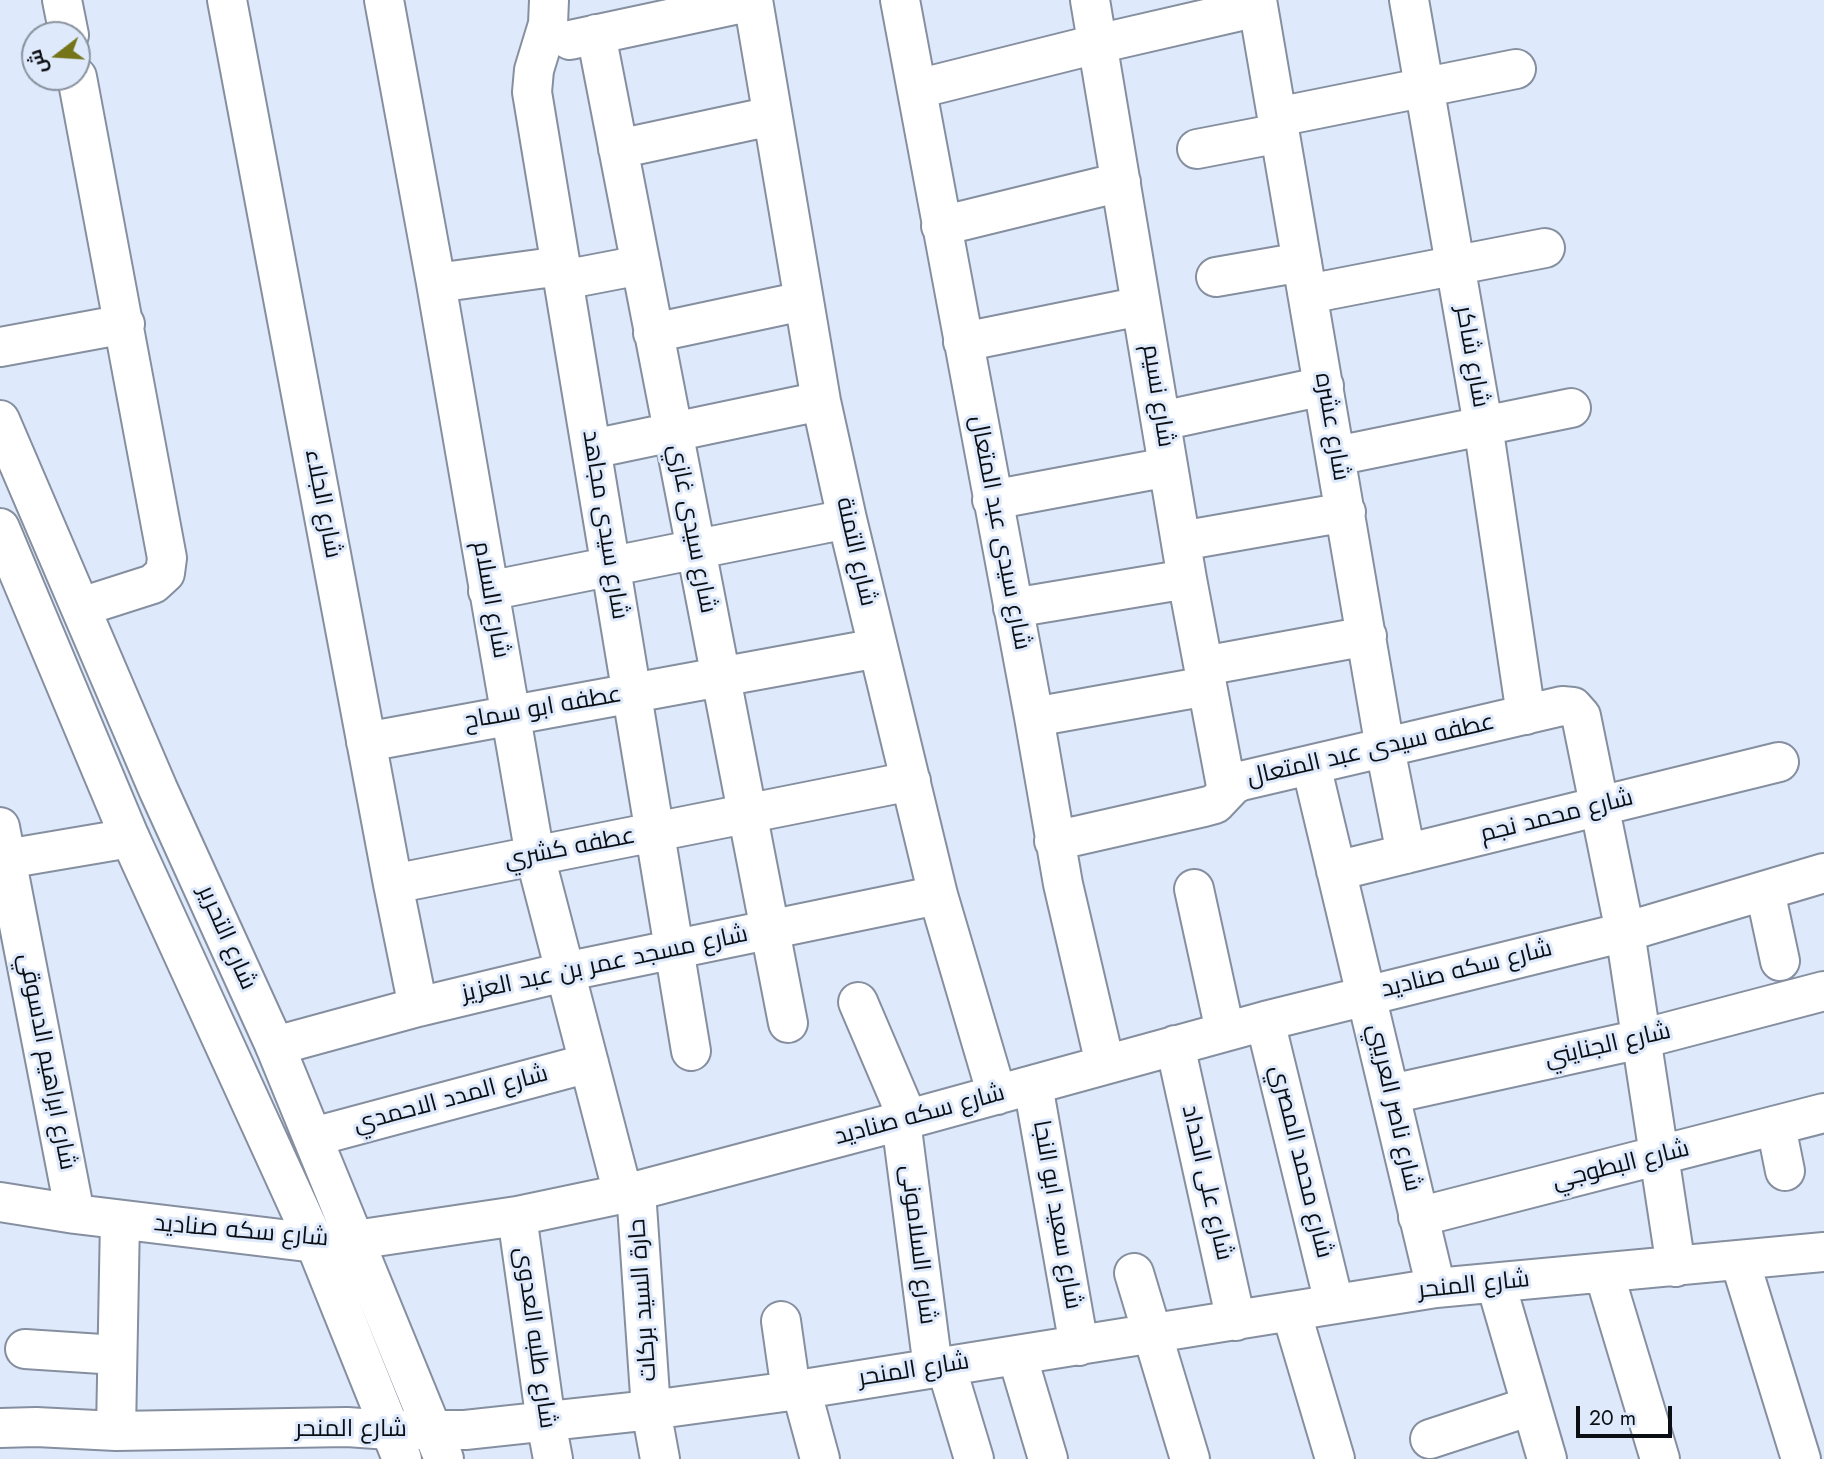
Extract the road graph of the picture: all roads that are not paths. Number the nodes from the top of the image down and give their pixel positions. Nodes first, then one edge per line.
1 (62, 0) edge
2 (227, 0) edge
3 (384, 0) edge
4 (550, 0) edge
5 (900, 0) edge
6 (1090, 0) edge
7 (1409, 0) edge
8 (753, 1) edge
9 (1258, 4) edge
10 (66, 21) edge
11 (596, 34) junction
12 (1097, 44) junction
13 (540, 46) junction
14 (1516, 69) dead end
15 (1424, 87) junction
16 (916, 89) junction
17 (80, 91) edge
18 (772, 116) junction
19 (1279, 125) junction
20 (618, 149) junction
21 (1197, 149) dead end
22 (1121, 182) junction
23 (941, 226) junction
24 (1545, 248) dead end
25 (640, 265) junction
26 (1456, 265) junction
27 (562, 273) junction
28 (1216, 278) dead end
29 (1305, 278) junction
30 (436, 283) junction
31 (803, 300) junction
32 (1141, 306) junction
33 (125, 324) junction
34 (653, 333) junction
35 (963, 342) junction
36 (0, 347) edge
37 (1324, 386) junction
38 (821, 401) junction
39 (1571, 408) dead end
40 (0, 420) edge
41 (1161, 421) junction
42 (1483, 425) junction
43 (673, 432) junction
44 (592, 449) junction
45 (1336, 456) junction
46 (1168, 467) junction
47 (9, 469) edge
48 (992, 500) junction
49 (1346, 512) junction
50 (846, 519) junction
51 (0, 528) edge
52 (1181, 541) junction
53 (695, 550) junction
54 (611, 567) junction
55 (1187, 579) junction
56 (488, 591) junction
57 (81, 607) junction
58 (1013, 608) junction
59 (1367, 636) junction
60 (878, 648) junction
61 (1206, 676) junction
62 (720, 677) junction
63 (632, 693) junction
64 (1526, 715) junction
65 (510, 716) junction
66 (1034, 717) junction
67 (366, 742) junction
68 (1385, 748) junction
69 (1779, 762) dead end
70 (1311, 765) junction
71 (911, 781) junction
72 (158, 789) junction
73 (1227, 791) junction
74 (1600, 806) junction
75 (747, 814) junction
76 (123, 821) junction
77 (656, 832) junction
78 (1054, 841) junction
79 (2, 849) edge
80 (1406, 854) junction
81 (535, 856) junction
82 (1336, 871) junction
83 (1824, 873) edge
84 (393, 884) junction
85 (1194, 889) dead end
86 (1765, 891) junction
87 (938, 895) junction
88 (769, 930) junction
89 (1625, 932) junction
90 (675, 949) junction
91 (1780, 961) dead end
92 (565, 972) junction
93 (1824, 991) edge
94 (1366, 995) junction
95 (858, 1002) dead end
96 (418, 1007) junction
97 (1265, 1021) junction
98 (788, 1023) dead end
99 (1225, 1031) junction
100 (1642, 1039) junction
101 (1175, 1045) junction
102 (275, 1046) junction
103 (691, 1051) dead end
104 (589, 1063) junction
105 (1105, 1065) junction
106 (1033, 1084) junction
107 (1391, 1094) junction
108 (997, 1095) junction
109 (1824, 1113) edge
110 (905, 1120) junction
111 (1776, 1126) junction
112 (313, 1137) junction
113 (1659, 1156) junction
114 (1786, 1171) dead end
115 (630, 1192) junction
116 (0, 1202) edge
117 (75, 1214) junction
118 (517, 1216) junction
119 (1418, 1217) junction
120 (120, 1220) junction
121 (355, 1240) junction
122 (315, 1243) junction
123 (1822, 1260) edge
124 (1740, 1261) junction
125 (1676, 1267) junction
126 (1135, 1273) dead end
127 (1604, 1273) junction
128 (1496, 1284) junction
129 (1436, 1288) junction
130 (1334, 1303) junction
131 (1291, 1311) junction
132 (781, 1321) dead end
133 (1236, 1321) junction
134 (1152, 1335) junction
135 (1079, 1346) junction
136 (25, 1349) dead end
137 (117, 1355) junction
138 (1017, 1355) junction
139 (939, 1367) junction
140 (796, 1390) junction
141 (1531, 1406) junction
142 (651, 1410) junction
143 (546, 1422) junction
144 (27, 1438) edge
145 (1430, 1439) dead end
146 (140, 1440) edge
147 (288, 1444) edge
148 (396, 1444) edge
149 (439, 1445) edge
150 (553, 1459) edge
151 (660, 1459) edge
152 (820, 1459) edge
153 (974, 1459) edge
154 (1048, 1459) edge
155 (1190, 1459) edge
156 (1335, 1459) edge
157 (1547, 1459) edge
158 (1660, 1459) edge
159 (1801, 1459) edge

1 - 10 street
2 - 67 street, شارع الجلاء
3 - 30 street, شارع السلام
4 - 13 street, شارع سيدى مجاهد
5 - 16 street, شارع سيدى عبد المتعال
6 - 12 street, شارع نسيم
7 - 15 street, شارع شاكر
8 - 11 street
8 - 18 street, شارع التمنة
9 - 12 street
9 - 19 street, شارع عشره
11 - 13 street
11 - 20 street, شارع سيدى غازي
12 - 16 street
12 - 22 street, شارع نسيم
13 - 27 street, شارع سيدى مجاهد
14 - 15 street
15 - 19 street
15 - 26 street, شارع شاكر
16 - 23 street, شارع سيدى عبد المتعال
17 - 33 street
18 - 20 street
18 - 31 street, شارع التمنة
19 - 21 street
19 - 29 street, شارع عشره
20 - 25 street, شارع سيدى غازي
22 - 23 street
22 - 32 street, شارع نسيم
23 - 35 street, شارع سيدى عبد المتعال
24 - 26 street
25 - 27 street
25 - 34 street, شارع سيدى غازي
26 - 29 street
26 - 42 street, شارع شاكر
27 - 30 street
27 - 44 street, شارع سيدى مجاهد
28 - 29 street
29 - 37 street, شارع عشره
30 - 56 street, شارع السلام
31 - 34 street
31 - 38 street, شارع التمنة
32 - 35 street
32 - 41 street, شارع نسيم
33 - 36 street
33 - 57 street
34 - 43 street, شارع سيدى غازي
35 - 48 street, شارع سيدى عبد المتعال
37 - 41 street
37 - 45 street, شارع عشره
38 - 43 street
38 - 50 street, شارع التمنة
39 - 42 street
40 - 47 street, شارع التحرير
41 - 46 street, شارع نسيم
42 - 45 street
42 - 64 street, شارع شاكر
43 - 44 street
43 - 53 street, شارع سيدى غازي
44 - 54 street, شارع سيدى مجاهد
45 - 49 street, شارع عشره
46 - 48 street
46 - 52 street, شارع نسيم
47 - 57 street, شارع التحرير
48 - 58 street, شارع سيدى عبد المتعال
49 - 52 street
49 - 59 street, شارع عشره
50 - 53 street
50 - 60 street, شارع التمنة
51 - 76 street, شارع التحرير
52 - 55 street, شارع نسيم
53 - 54 street
53 - 62 street, شارع سيدى غازي
54 - 56 street
54 - 63 street, شارع سيدى مجاهد
55 - 58 street
55 - 61 street, شارع نسيم
56 - 65 street, شارع السلام
57 - 72 street, شارع التحرير
58 - 66 street, شارع سيدى عبد المتعال
59 - 61 street
59 - 68 street, شارع عشره
60 - 62 street, عطفه ابو سماح
60 - 71 street, شارع التمنة
61 - 66 street
61 - 73 street, شارع نسيم
62 - 63 street, عطفه ابو سماح
62 - 75 street, شارع سيدى غازي
63 - 65 street, عطفه ابو سماح
63 - 77 street, شارع سيدى مجاهد
64 - 68 street, عطفه سيدى عبد المتعال
64 - 74 street, عطفه سيدى عبد المتعال
65 - 67 street, عطفه ابو سماح
65 - 81 street, شارع السلام
66 - 78 street, شارع سيدى عبد المتعال
67 - 84 street, شارع الجلاء
68 - 70 street, عطفه سيدى عبد المتعال
68 - 80 street, شارع عشره
69 - 74 street, شارع محمد نجم
70 - 73 street, عطفه سيدى عبد المتعال
70 - 82 street, شارع ناصر العريبي
71 - 75 street, عطفه كشري
71 - 87 street, شارع التمنة
72 - 76 street
72 - 102 street, شارع التحرير
73 - 78 street, عطفه سيدى عبد المتعال
74 - 80 street, شارع محمد نجم
74 - 89 street
75 - 77 street, عطفه كشري
75 - 88 street, شارع سيدى غازي
76 - 79 street
76 - 122 street, شارع التحرير
77 - 81 street, عطفه كشري
77 - 90 street, شارع سيدى مجاهد
78 - 105 street, شارع سيدى عبد المتعال
79 - 117 street, شارع ابراهيم الدسوقي
80 - 82 street, شارع محمد نجم
81 - 84 street, عطفه كشري
81 - 92 street, شارع السلام
82 - 94 street, شارع ناصر العريبي
83 - 86 street, شارع سكه صناديد
84 - 96 street, شارع الجلاء
85 - 99 street
86 - 89 street, شارع سكه صناديد
86 - 91 street
87 - 88 street, شارع مسجد عمر بن عبد العزيز
87 - 108 street, شارع التمنة
88 - 90 street, شارع مسجد عمر بن عبد العزيز
88 - 98 street, شارع سيدى غازي
89 - 94 street, شارع سكه صناديد
89 - 100 street
90 - 92 street, شارع مسجد عمر بن عبد العزيز
90 - 103 street, شارع سيدى مجاهد
92 - 96 street, شارع مسجد عمر بن عبد العزيز
92 - 104 street, شارع السلام
93 - 100 street, شارع الجنايني
94 - 97 street, شارع سكه صناديد
94 - 107 street, شارع ناصر العريبي
95 - 110 street, شارع السلامونى
96 - 102 street, شارع مسجد عمر بن عبد العزيز
97 - 99 street, شارع سكه صناديد
97 - 130 street, شارع محمد المصري
99 - 101 street, شارع سكه صناديد
100 - 107 street, شارع الجنايني
100 - 113 street
101 - 105 street, شارع سكه صناديد
101 - 133 street, شارع على الحداد
102 - 112 street, شارع التحرير
104 - 112 street, شارع المدد الاحمدي
104 - 115 street, شارع السلام
105 - 106 street, شارع سكه صناديد
106 - 108 street, شارع سكه صناديد
106 - 135 street, شارع سعيد ابو النجا
107 - 119 street, شارع ناصر العريبي
108 - 110 street, شارع سكه صناديد
109 - 111 street, شارع البطوجي
110 - 115 street, شارع سكه صناديد
110 - 139 street, شارع السلامونى
111 - 113 street, شارع البطوجي
111 - 114 street
112 - 121 street, شارع التحرير
113 - 119 street, شارع البطوجي
113 - 125 street
115 - 118 street, شارع سكه صناديد
115 - 142 street, حارة السيد بركات
116 - 117 street, شارع سكه صناديد
117 - 120 street, شارع سكه صناديد
118 - 121 street, شارع سكه صناديد
118 - 143 street, شارع طلبه العدوى
119 - 129 street, شارع ناصر العريبي
120 - 122 street, شارع سكه صناديد
120 - 137 street
121 - 122 street, شارع سكه صناديد
121 - 149 street, شارع التحرير
122 - 148 street, شارع التحرير
123 - 124 street, شارع المنحر
124 - 125 street, شارع المنحر
124 - 159 street
125 - 127 street, شارع المنحر
126 - 134 street
127 - 128 street, شارع المنحر
127 - 158 street
128 - 129 street, شارع المنحر
128 - 141 street
129 - 130 street, شارع المنحر
130 - 131 street, شارع المنحر
131 - 133 street, شارع المنحر
131 - 156 street
132 - 140 street
133 - 134 street, شارع المنحر
134 - 135 street, شارع المنحر
134 - 155 street
135 - 138 street, شارع المنحر
136 - 137 street
137 - 146 street
138 - 139 street, شارع المنحر
138 - 154 street
139 - 140 street, شارع المنحر
139 - 153 street, شارع السلامونى
140 - 142 street, شارع المنحر
140 - 152 street
141 - 145 street
141 - 157 street
142 - 143 street, شارع المنحر
142 - 151 street, حارة السيد بركات
143 - 149 street, شارع المنحر
143 - 150 street, شارع طلبه العدوى
144 - 146 street, شارع المنحر
146 - 147 street, شارع المنحر
147 - 148 street, شارع المنحر
148 - 149 street, شارع المنحر

